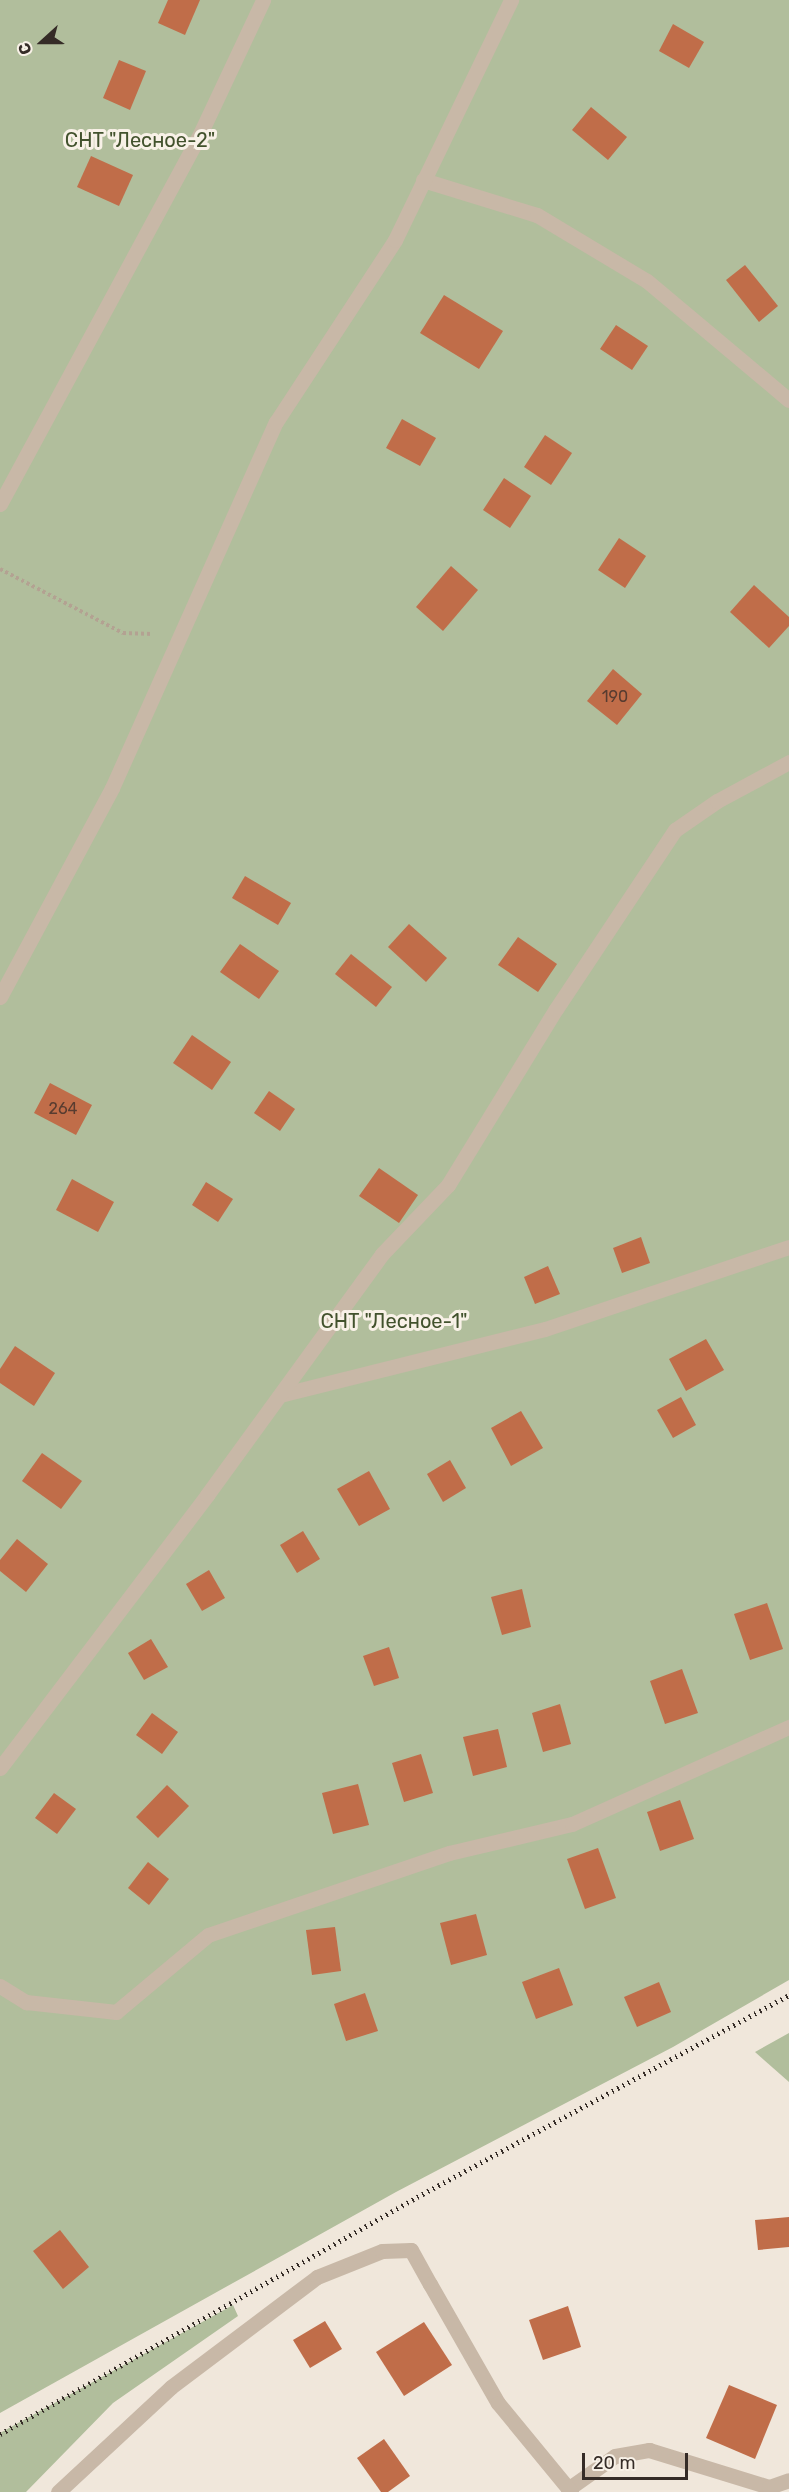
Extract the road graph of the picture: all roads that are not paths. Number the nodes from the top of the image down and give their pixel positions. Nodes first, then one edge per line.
1 (263, 0) edge
2 (511, 0) edge
3 (423, 180) junction
4 (789, 400) edge
5 (0, 504) edge
6 (789, 762) edge
7 (0, 997) edge
8 (789, 1247) edge
9 (280, 1395) junction
10 (789, 1727) edge
11 (0, 1768) edge
12 (0, 1986) edge
13 (789, 2480) edge
14 (570, 2490) edge
15 (58, 2492) edge

1 - 5 street
2 - 3 street
3 - 4 street
3 - 7 street
6 - 9 street
8 - 9 street
9 - 11 street
10 - 12 street
13 - 14 street
14 - 15 street

